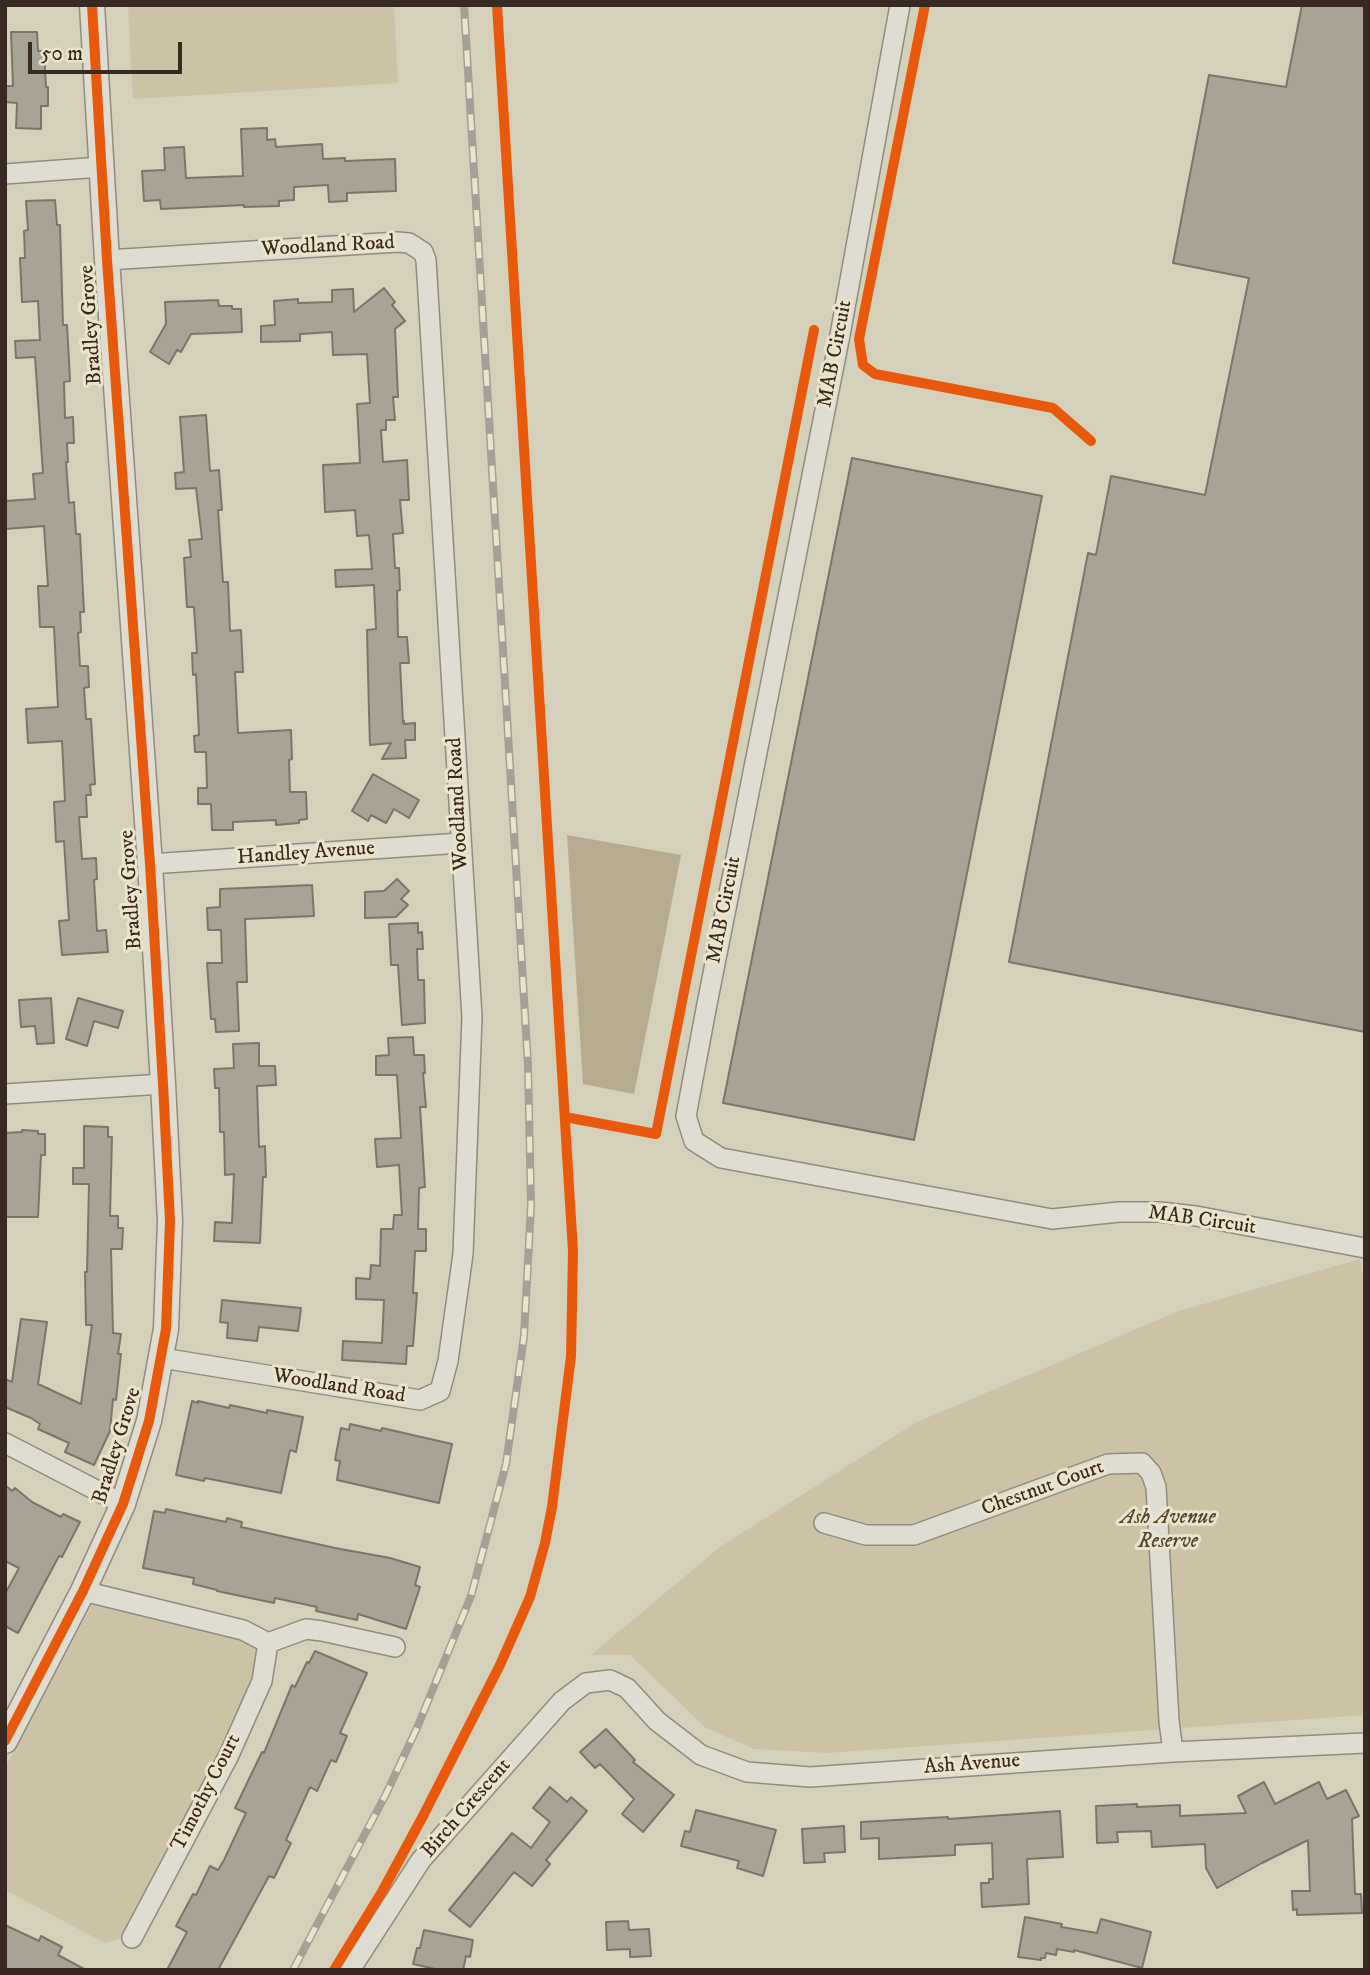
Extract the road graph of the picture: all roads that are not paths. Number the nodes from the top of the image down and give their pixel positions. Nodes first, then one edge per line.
1 (92, 5) edge
2 (900, 5) edge
3 (101, 167) junction
4 (5, 174) edge
5 (107, 260) junction
6 (461, 843) junction
7 (150, 864) junction
8 (163, 1084) junction
9 (5, 1094) edge
10 (1365, 1248) edge
11 (162, 1358) junction
12 (5, 1443) edge
13 (123, 1504) junction
14 (824, 1523) dead end
15 (83, 1591) junction
16 (268, 1643) junction
17 (395, 1647) dead end
18 (610, 1680) joint
19 (5, 1741) edge
20 (1365, 1743) edge
21 (1173, 1752) junction
22 (132, 1938) dead end
23 (350, 1970) edge

1 - 3 street, Bradley Grove
2 - 10 street, MAB Circuit
3 - 4 street
3 - 5 street, Bradley Grove
5 - 6 street, Woodland Road
5 - 7 street, Bradley Grove
6 - 7 street, Handley Avenue
6 - 11 street, Woodland Road
7 - 8 street, Bradley Grove
8 - 9 street
8 - 11 street, Bradley Grove
11 - 13 street, Bradley Grove
12 - 13 street
13 - 15 street, Bradley Grove
14 - 21 street, Chestnut Court
15 - 16 street
15 - 19 street, Bradley Grove
16 - 17 street
16 - 22 street, Timothy Court
18 - 21 street, Ash Avenue
18 - 23 street, Birch Crescent
20 - 21 street, Ash Avenue

